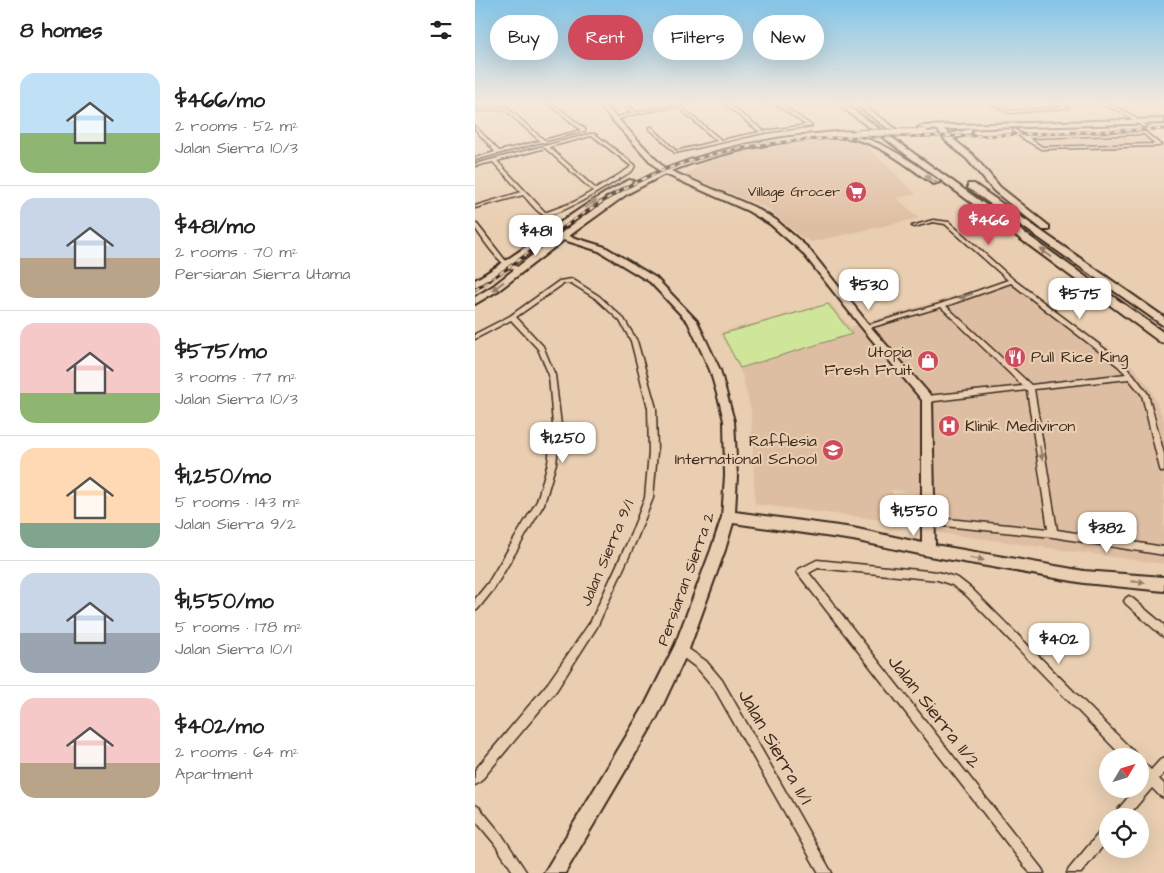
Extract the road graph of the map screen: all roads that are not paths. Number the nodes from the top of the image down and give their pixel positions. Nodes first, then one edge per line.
1 (488, 143) edge
2 (549, 143) edge
3 (551, 143) edge
4 (604, 143) edge
5 (637, 143) edge
6 (666, 143) edge
7 (712, 143) edge
8 (741, 143) edge
9 (773, 143) edge
10 (870, 143) edge
11 (895, 143) edge
12 (910, 143) edge
13 (955, 143) edge
14 (1032, 143) edge
15 (1156, 143) edge
16 (545, 144) junction
17 (498, 154) junction
18 (475, 159) edge
19 (493, 160) junction
20 (654, 161) junction
21 (692, 162) junction
22 (673, 163) junction
23 (475, 165) edge
24 (662, 170) junction
25 (683, 180) junction
26 (595, 190) junction
27 (524, 193) junction
28 (475, 207) edge
29 (475, 225) edge
30 (913, 226) dead end
31 (1017, 232) junction
32 (557, 234) junction
33 (508, 264) junction
34 (519, 270) junction
35 (1012, 281) junction
36 (475, 284) edge
37 (475, 301) edge
38 (942, 305) junction
39 (1164, 317) edge
40 (512, 318) junction
41 (1164, 322) edge
42 (866, 327) junction
43 (475, 337) edge
44 (1164, 339) edge
45 (1131, 376) junction
46 (1030, 388) junction
47 (927, 400) junction
48 (1164, 469) edge
49 (728, 517) junction
50 (927, 521) junction
51 (1053, 533) junction
52 (929, 550) junction
53 (1164, 551) edge
54 (1164, 584) edge
55 (1129, 602) dead end
56 (475, 606) edge
57 (1164, 632) edge
58 (681, 649) junction
59 (1122, 748) edge
60 (1164, 764) edge
61 (475, 779) edge
62 (1151, 779) junction
63 (1164, 792) edge
64 (1127, 808) edge
65 (475, 811) edge
66 (1099, 842) edge
67 (521, 873) edge
68 (553, 873) edge
69 (826, 873) edge
70 (1038, 873) edge
71 (1073, 873) edge

1 - 17 street
2 - 16 street
3 - 16 street
4 - 26 street
5 - 20 main road
6 - 7 street
8 - 22 main road
9 - 21 main road
31 -> 10 highway
11 - 31 highway
12 - 41 highway
13 - 39 highway
14 - 15 street
16 - 17 street
16 - 19 street
16 - 26 street
17 - 18 street
19 - 23 street
19 - 27 street
20 - 22 main road
20 - 24 main road
21 - 24 main road
21 - 25 main road
22 - 24 main road
24 - 25 main road
24 - 32 main road
32 -> 24 main road
25 - 42 main road
26 - 27 street
27 - 28 street
29 - 33 street
30 - 35 street
44 -> 31 highway
32 - 33 main road
32 - 34 main road
32 - 49 main road, Persiaran Sierra 2
33 - 34 street
33 - 36 main road
34 -> 37 main road
35 -> 38 street
35 - 45 street
38 - 42 street
38 - 46 street
40 - 43 street
40 - 56 street
40 - 61 street, Jalan Sierra 9/1
42 - 47 main road
45 - 46 street
45 - 48 street
46 - 47 street
46 -> 51 street
47 - 50 main road
49 - 52 main road
49 - 58 main road, Persiaran Sierra 2
50 - 51 street
50 - 52 main road
51 - 53 street
52 -> 54 main road
55 - 57 street
58 - 68 main road, Persiaran Sierra 2
58 - 69 street, Jalan Sierra 11/1
59 - 70 street, Jalan Sierra 11/2
60 - 62 street
62 - 63 street
62 - 64 street
65 - 67 street
66 - 71 street

